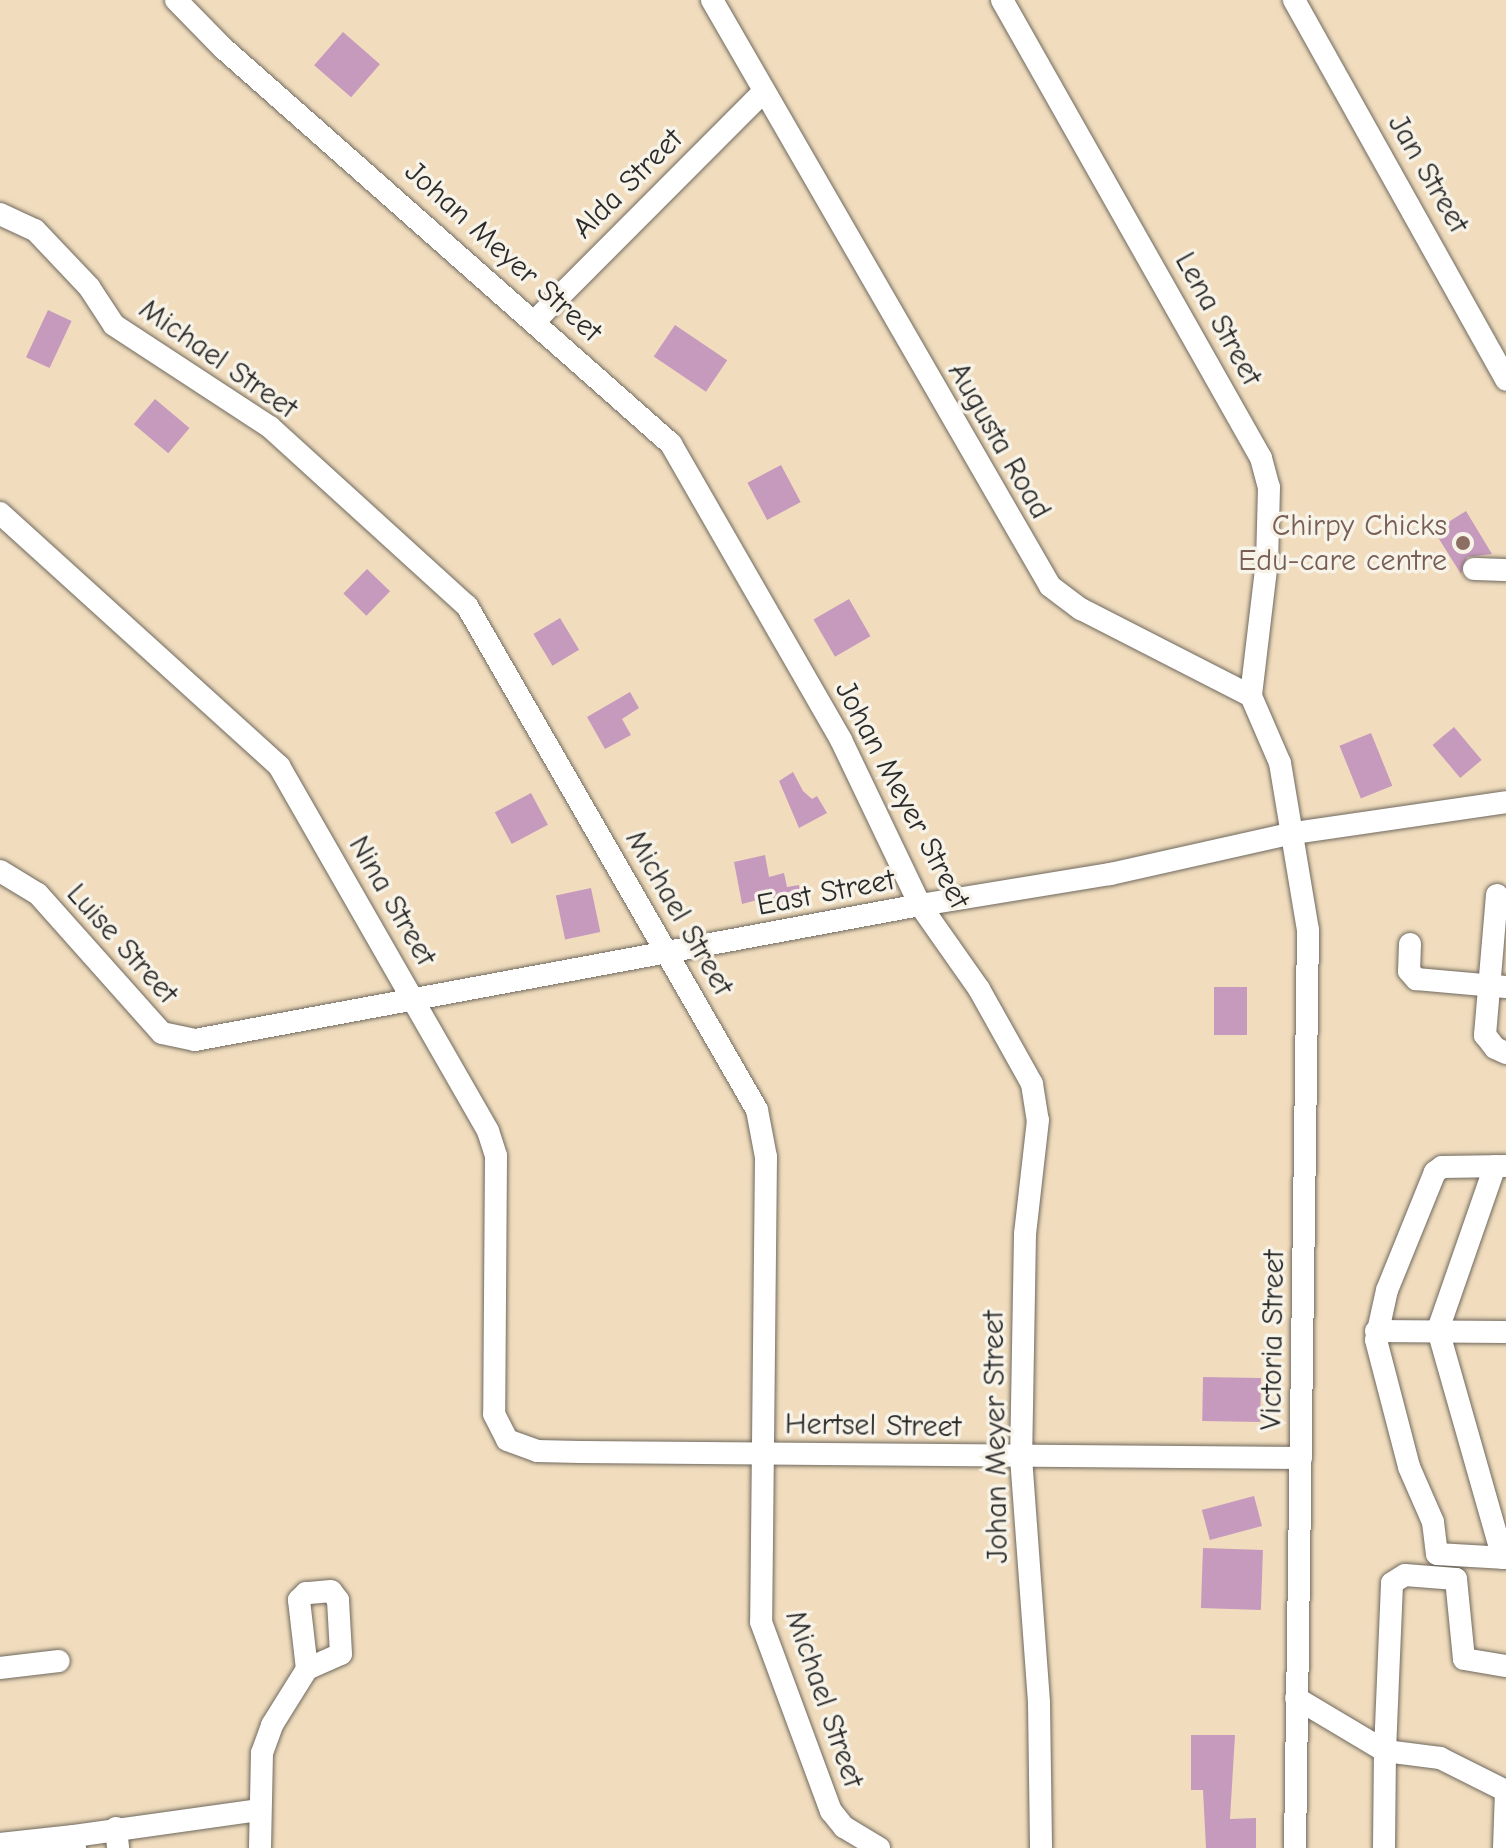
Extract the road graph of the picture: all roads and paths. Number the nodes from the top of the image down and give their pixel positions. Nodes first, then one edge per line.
1 (176, 0) edge
2 (712, 0) edge
3 (1002, 0) edge
4 (1294, 0) edge
5 (764, 91) junction
6 (0, 214) edge
7 (536, 320) junction
8 (1506, 380) edge
9 (0, 513) edge
10 (1474, 569) dead end
11 (1506, 570) edge
12 (1251, 696) junction
13 (1506, 802) edge
14 (1294, 833) junction
15 (0, 871) edge
16 (1497, 895) dead end
17 (920, 905) junction
18 (1410, 944) dead end
19 (667, 954) junction
20 (1496, 987) edge
21 (413, 1000) junction
22 (205, 1039) joint
23 (1506, 1053) edge
24 (1501, 1166) edge
25 (1438, 1330) junction
26 (1376, 1331) junction
27 (1505, 1333) edge
28 (499, 1431) joint
29 (762, 1454) junction
30 (1021, 1457) junction
31 (1301, 1458) junction
32 (1504, 1558) edge
33 (59, 1661) dead end
34 (1506, 1666) edge
35 (0, 1668) edge
36 (307, 1669) dead end
37 (1296, 1698) junction
38 (1385, 1751) junction
39 (1505, 1790) edge
40 (258, 1810) junction
41 (117, 1838) edge
42 (74, 1842) edge
43 (0, 1844) edge
44 (260, 1848) edge
45 (879, 1848) edge
46 (1041, 1848) edge
47 (1295, 1848) edge
48 (1384, 1848) edge
49 (1504, 1848) edge

1 - 7 street, Johan Meyer Street
2 - 5 street, Augusta Road
3 - 12 street, Lena Street
4 - 8 street, Jan Street
5 - 7 street, Alda Street
5 - 12 street, Augusta Road
6 - 19 street, Michael Street
7 - 17 street, Johan Meyer Street
9 - 21 street, Nina Street
10 - 11 street
12 - 14 street
13 - 14 street, East Street
14 - 17 street, East Street
14 - 31 street, Victoria Street
15 - 22 street, Luise Street
16 - 20 street
17 - 19 street, East Street
17 - 30 street, Johan Meyer Street
18 - 20 street
19 - 21 street, East Street
19 - 29 street, Michael Street
20 - 23 street
21 - 22 street, East Street
21 - 28 street, Nina Street
24 - 25 street
24 - 26 street
25 - 26 street
25 - 27 street
25 - 32 street
26 - 32 street
28 - 29 street, Hertsel Street
29 - 30 street, Hertsel Street
29 - 45 street, Michael Street
30 - 31 street, Hertsel Street
30 - 46 street, Johan Meyer Street
31 - 37 street, Victoria Street
33 - 35 street
34 - 38 street
36 - 40 street
37 - 38 street
37 - 47 street, Victoria Street
38 - 39 street
38 - 48 street
39 - 49 street
40 - 41 street
40 - 44 street
41 - 42 street
42 - 43 street

